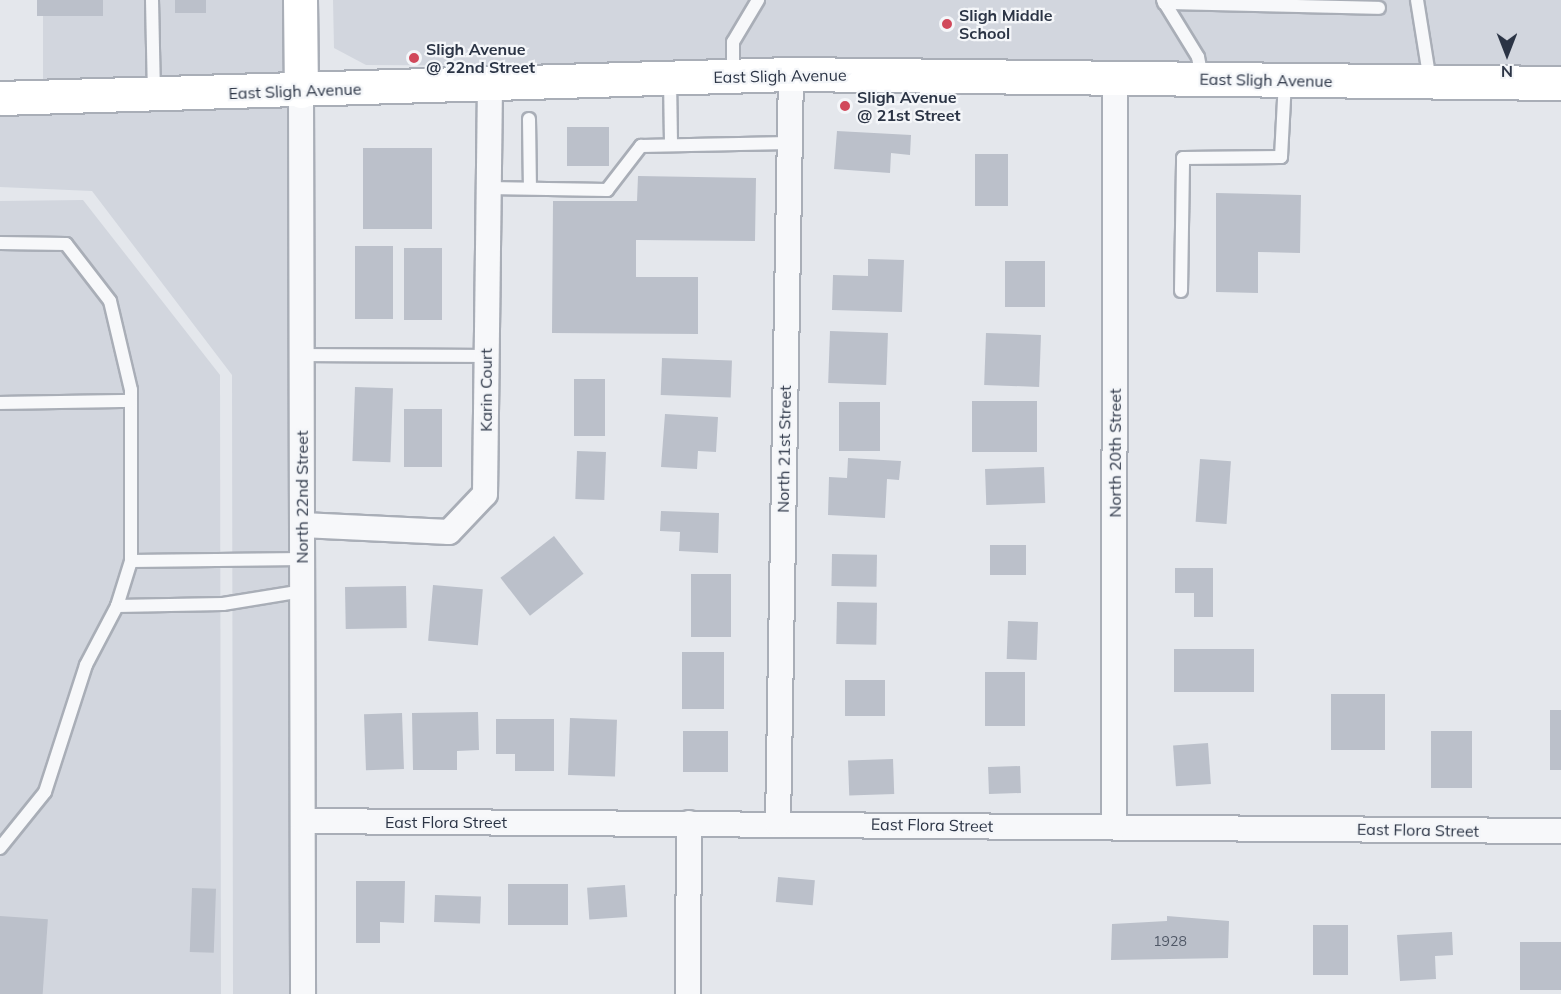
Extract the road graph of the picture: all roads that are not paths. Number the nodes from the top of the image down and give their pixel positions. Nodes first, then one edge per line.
1 (152, 0) edge
2 (300, 0) edge
3 (758, 0) edge
4 (1417, 0) edge
5 (1163, 1) edge
6 (1379, 8) dead end
7 (791, 74) junction
8 (733, 76) junction
9 (1115, 78) junction
10 (670, 79) junction
11 (1203, 79) junction
12 (1285, 80) junction
13 (1430, 82) junction
14 (1561, 83) edge
15 (490, 86) junction
16 (301, 91) junction
17 (154, 95) junction
18 (0, 98) edge
19 (529, 119) dead end
20 (789, 143) junction
21 (671, 144) junction
22 (488, 188) junction
23 (530, 188) junction
24 (0, 243) edge
25 (1181, 291) dead end
26 (302, 355) junction
27 (486, 356) junction
28 (131, 401) junction
29 (0, 403) edge
30 (302, 525) junction
31 (302, 558) junction
32 (131, 561) junction
33 (302, 591) junction
34 (117, 606) junction
35 (303, 821) junction
36 (688, 823) junction
37 (778, 824) junction
38 (1114, 827) junction
39 (1561, 831) edge
40 (0, 848) edge
41 (303, 994) edge
42 (688, 994) edge

1 - 17 lane
2 - 16 street, North 22nd Street
3 - 8 lane
4 - 13 lane
5 - 6 lane
5 - 11 lane
7 - 8 street, East Sligh Avenue
7 - 9 street, East Sligh Avenue
7 - 20 street, North 21st Street
8 - 10 street, East Sligh Avenue
9 - 11 street, East Sligh Avenue
9 - 38 street, North 20th Street
10 - 15 street, East Sligh Avenue
10 - 21 lane
11 - 12 street, East Sligh Avenue
12 - 13 street, East Sligh Avenue
12 - 25 lane
13 - 14 street, East Sligh Avenue
15 - 16 street, East Sligh Avenue
15 - 22 street, Karin Court
16 - 17 street, East Sligh Avenue
16 - 26 street, North 22nd Street
17 - 18 street, East Sligh Avenue
19 - 23 lane
20 - 21 lane
20 - 37 street, North 21st Street
21 - 23 lane
22 - 23 lane
22 - 27 street, Karin Court
24 - 28 lane
26 - 27 lane
26 - 30 street, North 22nd Street
27 - 30 street, Karin Court
28 - 29 lane
28 - 32 lane
30 - 31 street, North 22nd Street
31 - 32 lane
31 - 33 street, North 22nd Street
32 - 34 lane
33 - 34 lane
33 - 35 street, North 22nd Street
34 - 40 lane
35 - 36 street, East Flora Street
35 - 41 street, North 22nd Street
36 - 37 street, East Flora Street
36 - 42 street
37 - 38 street, East Flora Street
38 - 39 street, East Flora Street

